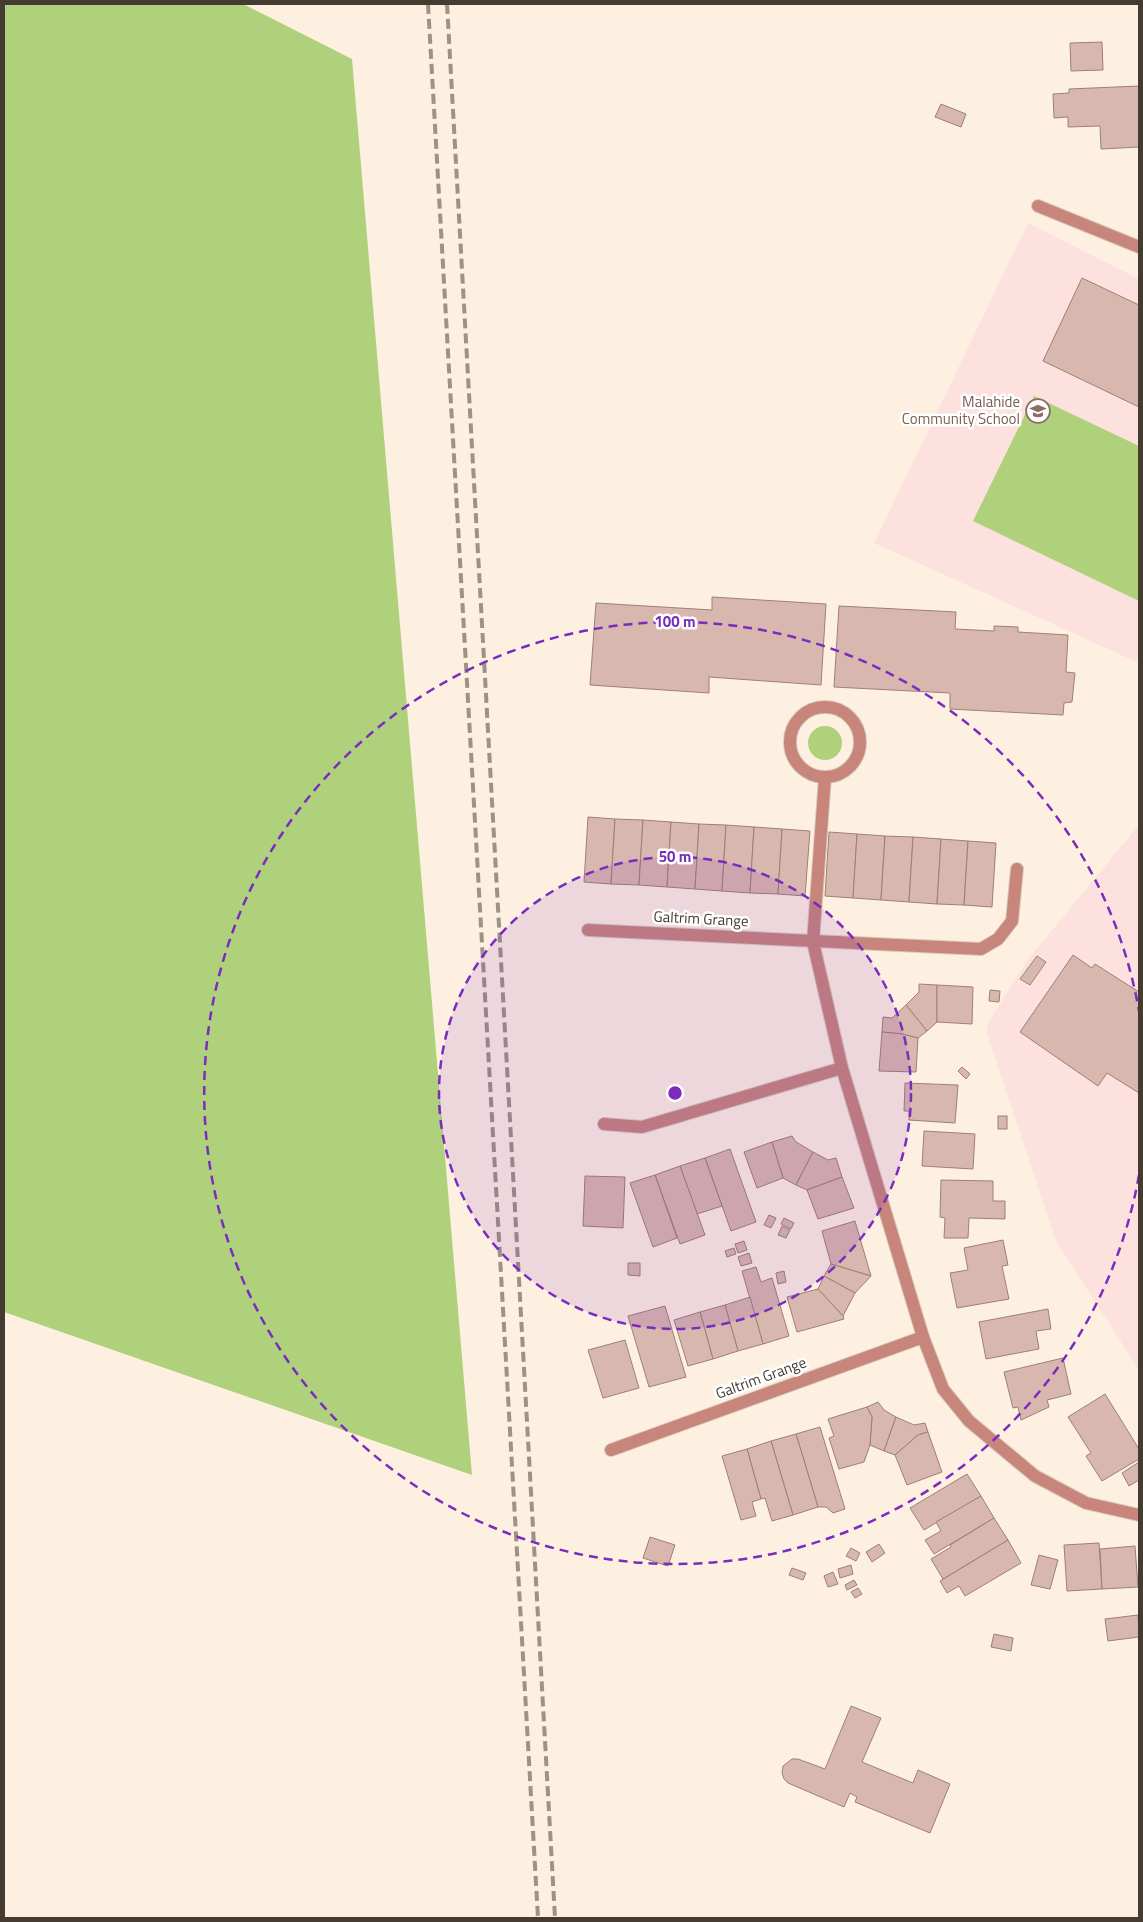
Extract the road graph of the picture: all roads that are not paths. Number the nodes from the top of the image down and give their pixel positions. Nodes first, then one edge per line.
1 (1038, 206) dead end
2 (1139, 247) edge
3 (825, 777) junction
4 (1017, 869) dead end
5 (588, 930) dead end
6 (813, 942) junction
7 (842, 1068) junction
8 (604, 1124) dead end
9 (923, 1337) junction
10 (611, 1450) dead end
11 (1139, 1515) edge

1 - 2 street
3 - 3 street
3 - 6 street
4 - 6 street, Galtrim Grange
5 - 6 street, Galtrim Grange
6 - 7 street
7 - 8 street
7 - 9 street
9 - 10 street, Galtrim Grange
9 - 11 street

